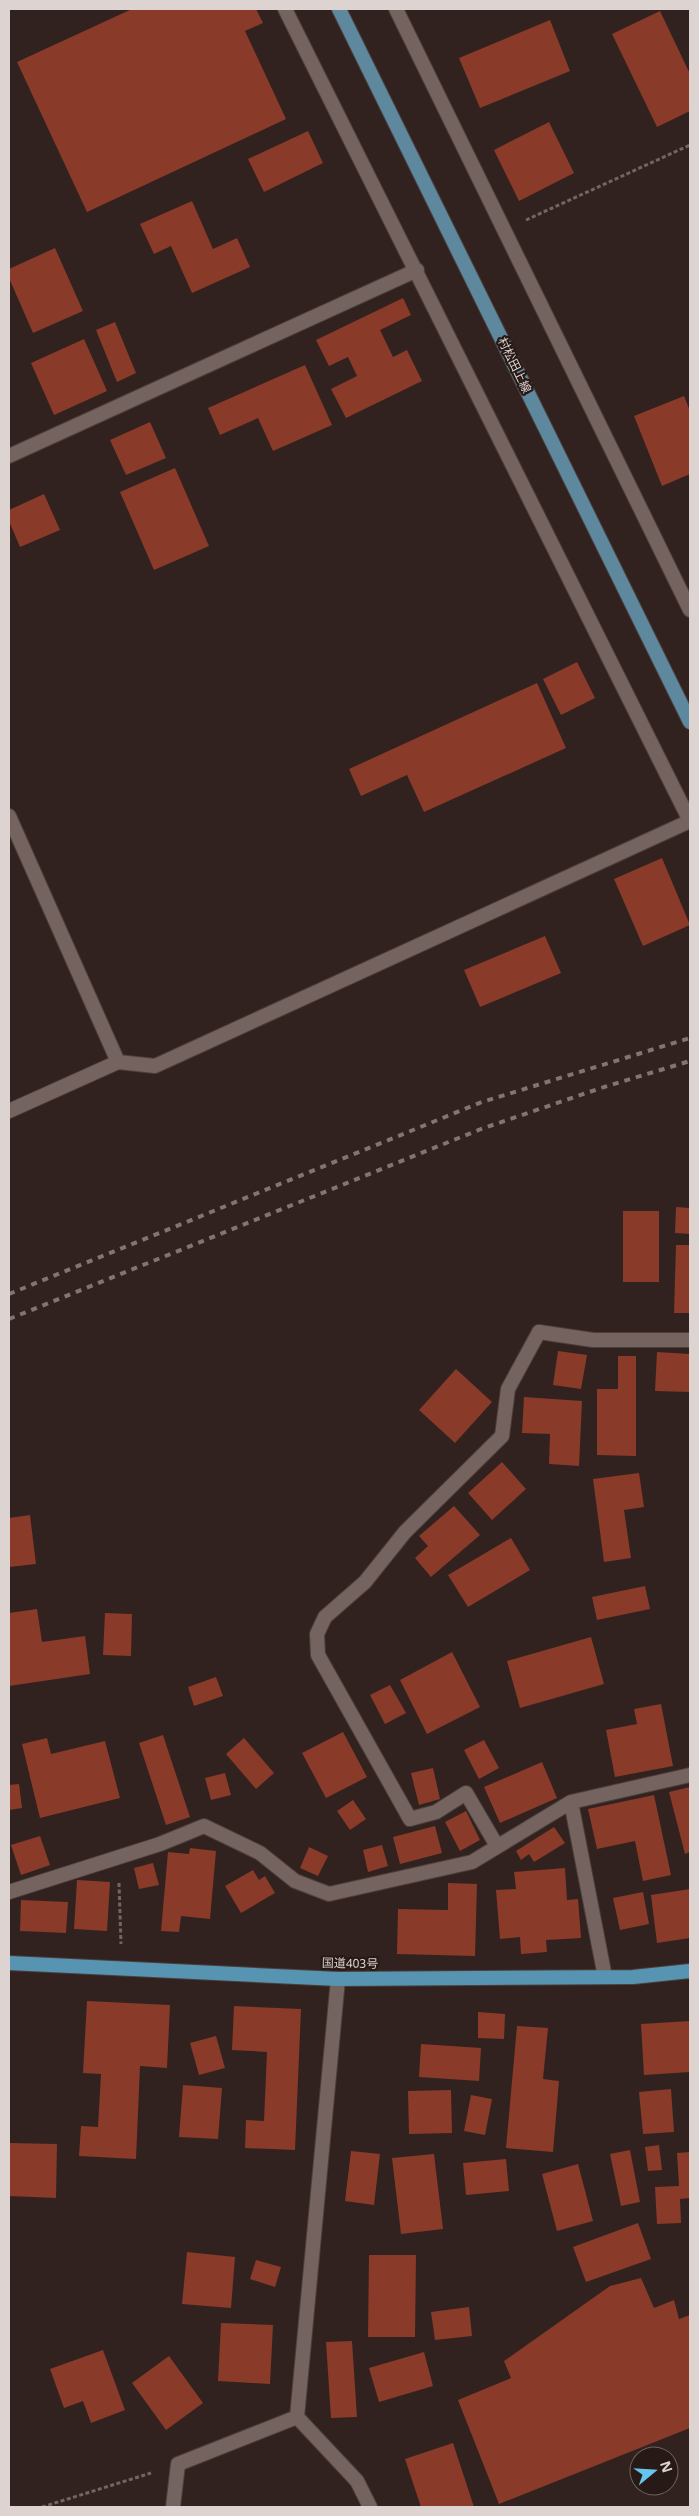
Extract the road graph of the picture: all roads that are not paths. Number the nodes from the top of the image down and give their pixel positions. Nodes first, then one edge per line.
1 (285, 9) edge
2 (339, 9) edge
3 (396, 9) edge
4 (417, 270) junction
5 (9, 456) edge
6 (690, 610) edge
7 (690, 722) edge
8 (9, 816) edge
9 (690, 821) edge
10 (118, 1062) junction
11 (9, 1111) edge
12 (690, 1340) edge
13 (690, 1775) edge
14 (570, 1802) junction
15 (497, 1846) junction
16 (9, 1892) edge
17 (9, 1960) edge
18 (690, 1971) edge
19 (605, 1977) junction
20 (338, 1979) junction
21 (297, 2417) junction
22 (173, 2507) edge
23 (370, 2507) edge

1 - 4 street
2 - 7 main road, 村松田上線
3 - 6 street
4 - 5 street
4 - 9 street
8 - 10 street
9 - 10 street
10 - 11 street
12 - 15 street
13 - 14 street
14 - 15 street
14 - 19 street
15 - 16 street
17 - 20 highway, 国道403号
18 - 19 highway, 国道403号
19 - 20 highway, 国道403号
20 - 21 street
21 - 22 street
21 - 23 street

